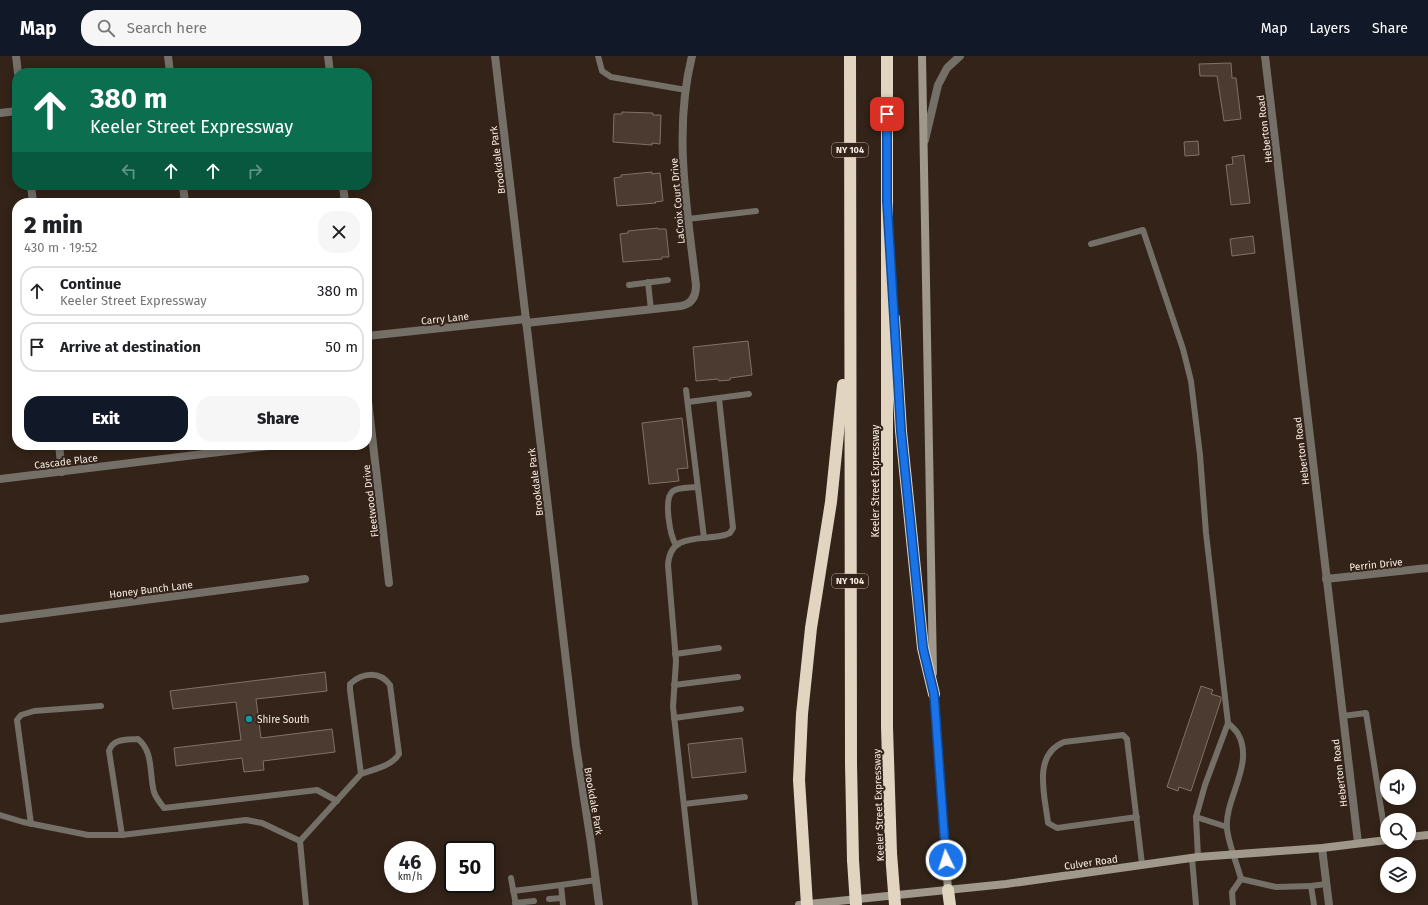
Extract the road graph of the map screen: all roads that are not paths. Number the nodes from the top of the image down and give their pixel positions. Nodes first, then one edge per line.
1 (16, 56) edge
2 (168, 56) edge
3 (328, 56) edge
4 (495, 56) edge
5 (598, 56) edge
6 (692, 56) edge
7 (850, 56) edge
8 (887, 56) edge
9 (922, 56) edge
10 (960, 56) edge
11 (1265, 56) edge
12 (17, 68) edge
13 (169, 68) edge
14 (329, 68) edge
15 (686, 90) junction
16 (12, 112) edge
17 (0, 113) edge
18 (924, 147) junction
19 (887, 201) junction
20 (756, 211) dead end
21 (688, 219) junction
22 (1091, 244) dead end
23 (668, 280) dead end
24 (648, 282) junction
25 (629, 285) dead end
26 (850, 302) junction
27 (651, 310) junction
28 (526, 321) junction
29 (372, 336) edge
30 (686, 390) dead end
31 (749, 394) dead end
32 (719, 398) junction
33 (688, 402) junction
34 (60, 450) edge
35 (214, 450) edge
36 (242, 450) edge
37 (371, 450) edge
38 (214, 454) junction
39 (62, 472) junction
40 (0, 479) edge
41 (698, 487) junction
42 (704, 538) junction
43 (676, 545) junction
44 (1428, 568) edge
45 (305, 579) dead end
46 (1326, 579) junction
47 (389, 583) dead end
48 (0, 619) edge
49 (719, 648) dead end
50 (675, 654) junction
51 (738, 677) dead end
52 (674, 685) junction
53 (934, 694) junction
54 (101, 706) dead end
55 (741, 709) dead end
56 (1343, 716) junction
57 (674, 718) junction
58 (1228, 723) junction
59 (361, 774) junction
60 (745, 797) dead end
61 (337, 801) junction
62 (684, 804) junction
63 (1382, 813) edge
64 (0, 815) edge
65 (1137, 817) junction
66 (1196, 817) junction
67 (31, 824) junction
68 (1227, 827) junction
69 (122, 835) junction
70 (1428, 835) edge
71 (1416, 836) edge
72 (300, 841) junction
73 (1380, 841) edge
74 (1358, 843) junction
75 (1322, 848) junction
76 (1234, 853) junction
77 (1195, 858) junction
78 (1142, 864) junction
79 (511, 878) dead end
80 (1241, 879) junction
81 (596, 880) junction
82 (1326, 884) junction
83 (561, 885) junction
84 (1311, 886) junction
85 (948, 890) junction
86 (513, 891) junction
87 (562, 898) junction
88 (550, 899) dead end
89 (534, 901) dead end
90 (515, 904) edge
91 (306, 905) edge
92 (563, 905) edge
93 (599, 905) edge
94 (695, 905) edge
95 (804, 905) edge
96 (856, 905) edge
97 (895, 905) edge
98 (950, 905) edge
99 (1196, 905) edge
100 (1233, 905) edge
101 (1314, 905) edge
102 (1329, 905) edge

1 - 12 street
2 - 13 street
3 - 14 street
4 - 28 street, Brookdale Park
5 - 15 lane
6 - 15 street, LaCroix Court Drive
7 - 26 highway, NY 104
8 - 19 highway, Keeler Street Expressway
9 - 18 main road
10 - 18 street
11 - 46 street, Heberton Road
15 - 21 street, LaCroix Court Drive
16 - 17 street
18 - 53 main road
19 - 53 highway
19 - 97 highway, Keeler Street Expressway, bridge
20 - 21 lane
21 - 27 street, LaCroix Court Drive
22 - 58 lane
23 - 24 lane
24 - 25 lane
24 - 27 lane
26 - 95 highway
26 - 96 highway, NY 104, bridge
27 - 28 street, Carry Lane
28 - 29 street, Carry Lane
28 - 81 street, Brookdale Park
30 - 33 lane
31 - 32 lane
32 - 33 lane
32 - 42 lane
33 - 41 lane
34 - 39 street
35 - 38 street
36 - 38 street, Cascade Place
37 - 47 street, Fleetwood Drive
38 - 39 street, Cascade Place
39 - 40 street, Cascade Place
41 - 42 lane
41 - 43 lane
42 - 43 lane
43 - 50 lane
44 - 46 street, Perrin Drive
45 - 48 street, Honey Bunch Lane
46 - 56 street, Heberton Road
49 - 50 lane
50 - 52 lane
51 - 52 lane
52 - 57 lane
53 - 85 main road
54 - 67 lane
55 - 57 lane
56 - 63 lane
56 - 74 street, Heberton Road
57 - 62 lane
58 - 66 lane
58 - 68 lane
59 - 59 lane
59 - 61 lane
60 - 62 lane
61 - 69 lane
61 - 72 lane
62 - 94 lane
64 - 67 lane
65 - 65 lane
65 - 78 lane
66 - 68 lane
66 - 77 lane
67 - 69 lane
68 - 76 lane
69 - 72 lane
70 - 71 main road
72 - 91 lane
73 - 74 main road, Culver Road
74 - 75 main road, Culver Road
75 - 76 main road, Culver Road
75 - 82 street
76 - 77 main road, Culver Road
76 - 80 lane
77 - 78 main road, Culver Road
77 - 99 lane
78 - 85 main road, Culver Road
79 - 86 lane
80 - 84 lane
80 - 100 lane
81 - 83 lane
81 - 93 street, Brookdale Park
82 - 84 lane
82 - 102 street
83 - 86 lane
83 - 87 lane
84 - 101 lane
85 - 95 main road, Culver Road
85 - 98 highway
86 - 90 lane
87 - 88 lane
87 - 92 lane
89 - 90 lane

